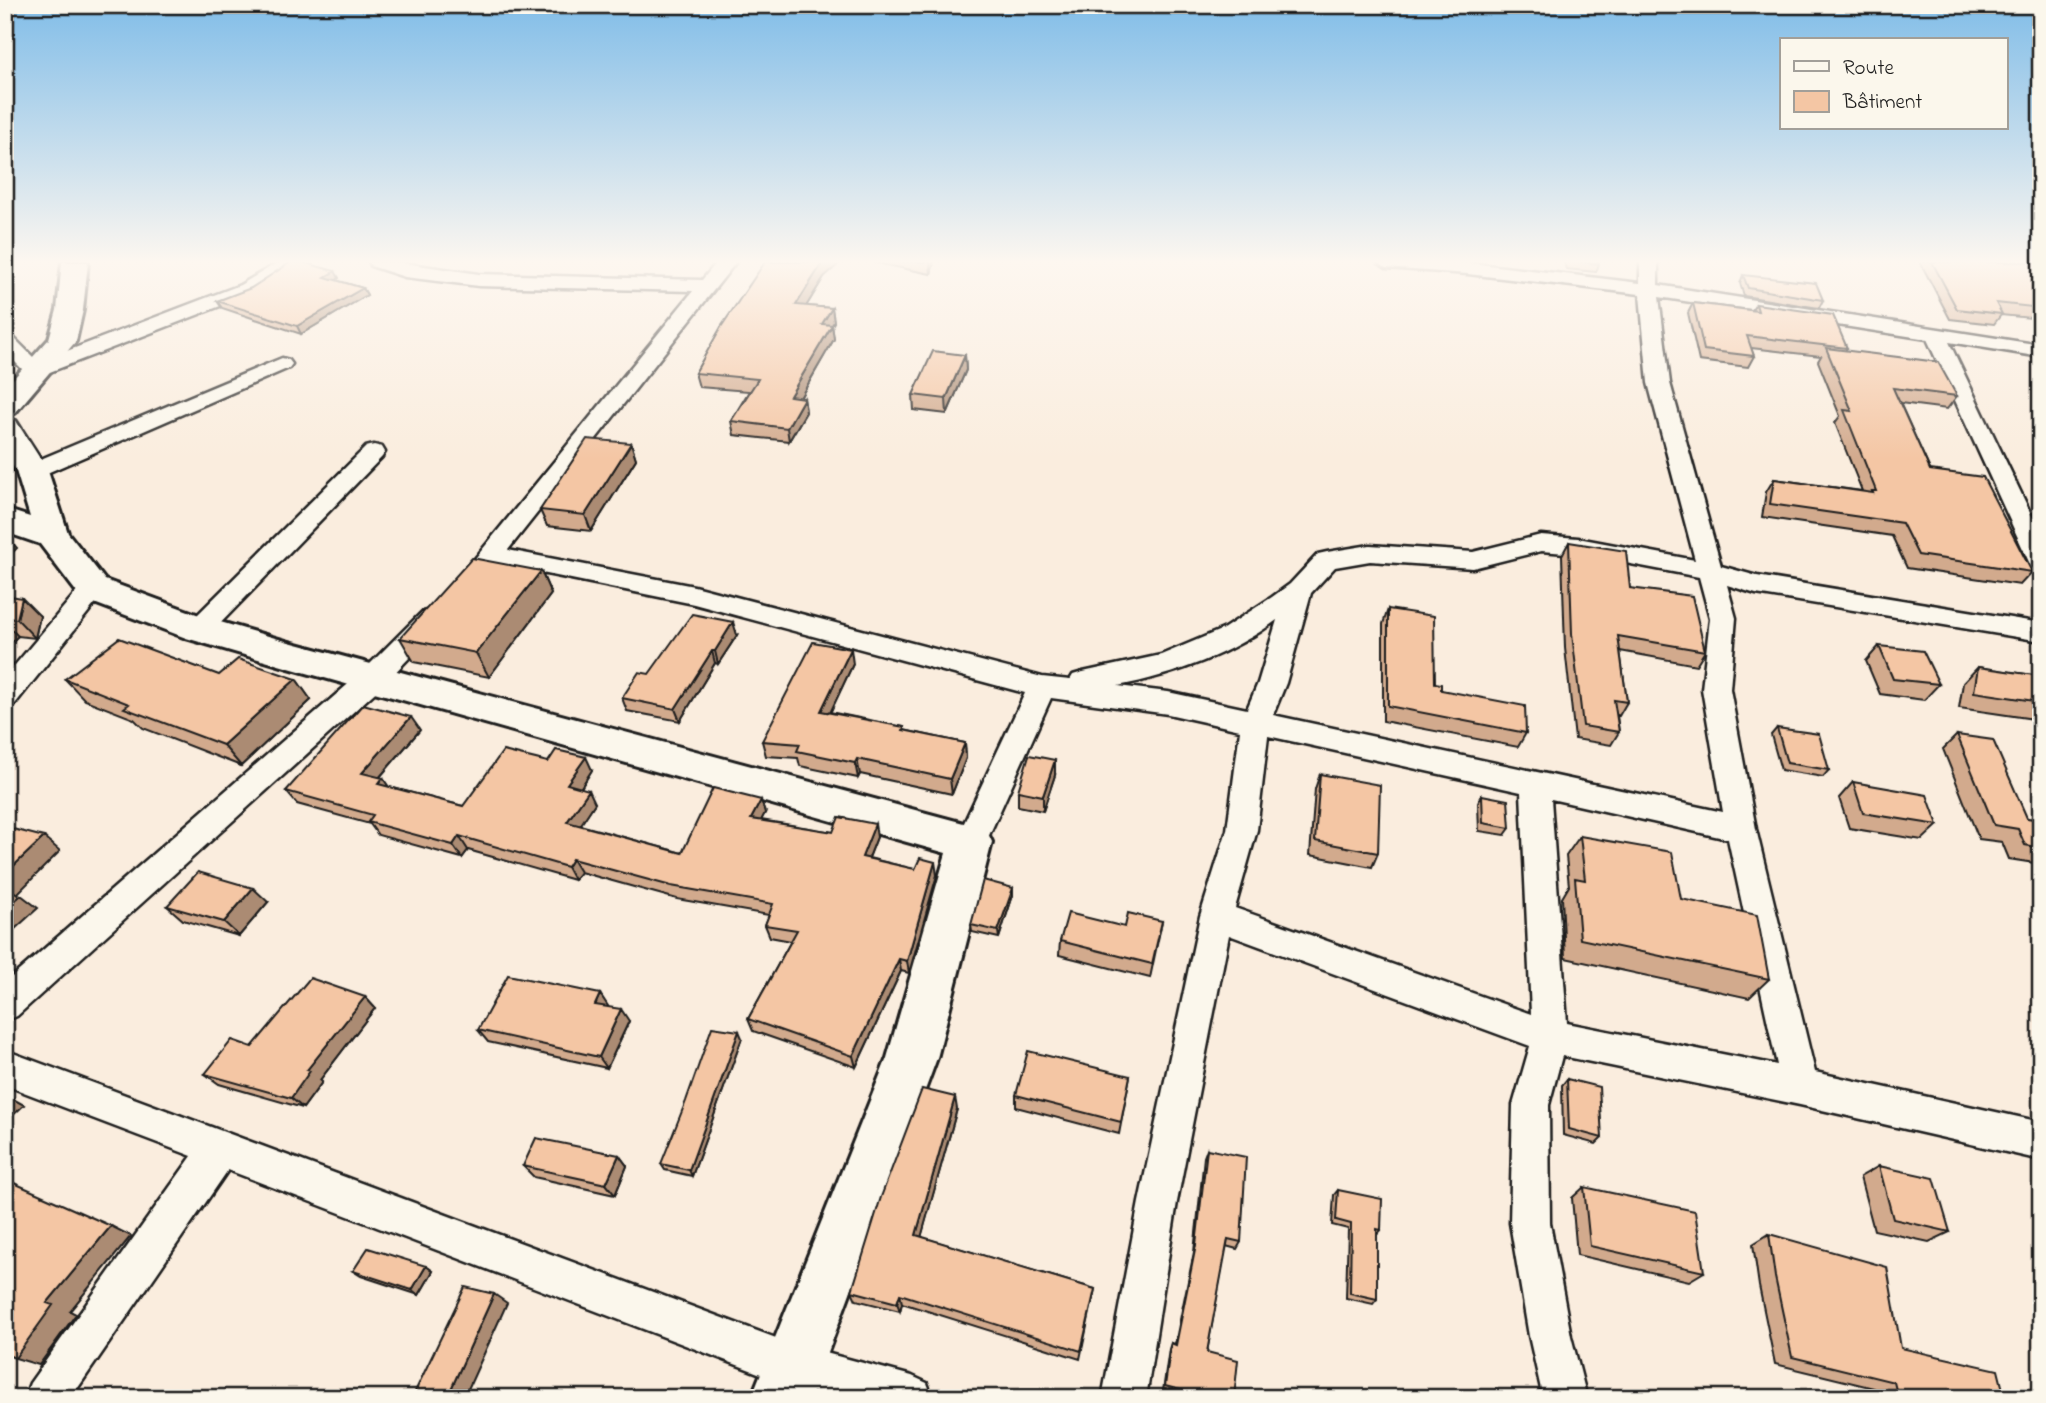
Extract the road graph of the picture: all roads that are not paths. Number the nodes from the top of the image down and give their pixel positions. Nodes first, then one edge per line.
1 (65, 327) edge
2 (148, 327) edge
3 (675, 327) edge
4 (1653, 327) edge
5 (1893, 327) edge
6 (1936, 334) junction
7 (5, 340) edge
8 (2041, 351) edge
9 (282, 364) dead end
10 (35, 371) junction
11 (5, 407) edge
12 (5, 427) edge
13 (374, 452) dead end
14 (32, 471) junction
15 (5, 520) edge
16 (52, 536) junction
17 (492, 555) junction
18 (2041, 562) edge
19 (1710, 571) junction
20 (93, 589) junction
21 (1299, 590) junction
22 (199, 629) junction
23 (2041, 632) edge
24 (372, 679) junction
25 (1042, 687) junction
26 (5, 697) edge
27 (1255, 724) junction
28 (1535, 784) junction
29 (1741, 829) junction
30 (971, 842) junction
31 (1216, 916) junction
32 (5, 1005) edge
33 (1550, 1037) junction
34 (5, 1067) edge
35 (1800, 1087) junction
36 (2041, 1141) edge
37 (221, 1148) junction
38 (786, 1381) edge
39 (45, 1398) edge
40 (912, 1398) edge
41 (1124, 1398) edge
42 (1565, 1398) edge

1 - 10 street
2 - 10 street
3 - 17 street
4 - 19 street
5 - 6 street
6 - 8 street
6 - 18 street
7 - 10 street
9 - 14 street
10 - 11 street
12 - 14 street
13 - 22 street
14 - 16 street
15 - 16 street
16 - 20 street
17 - 24 street
17 - 25 street
19 - 21 street
19 - 23 street
19 - 29 street
20 - 22 street
20 - 26 street
21 - 25 street
21 - 27 street
22 - 24 street
24 - 30 street
24 - 32 street
25 - 27 street
25 - 30 street
27 - 28 street
27 - 31 street
28 - 29 street
28 - 33 street
29 - 35 street
30 - 38 street
31 - 33 street
31 - 41 street
33 - 35 street
33 - 42 street
34 - 37 street
35 - 36 street
37 - 38 street
37 - 39 street
38 - 40 street

